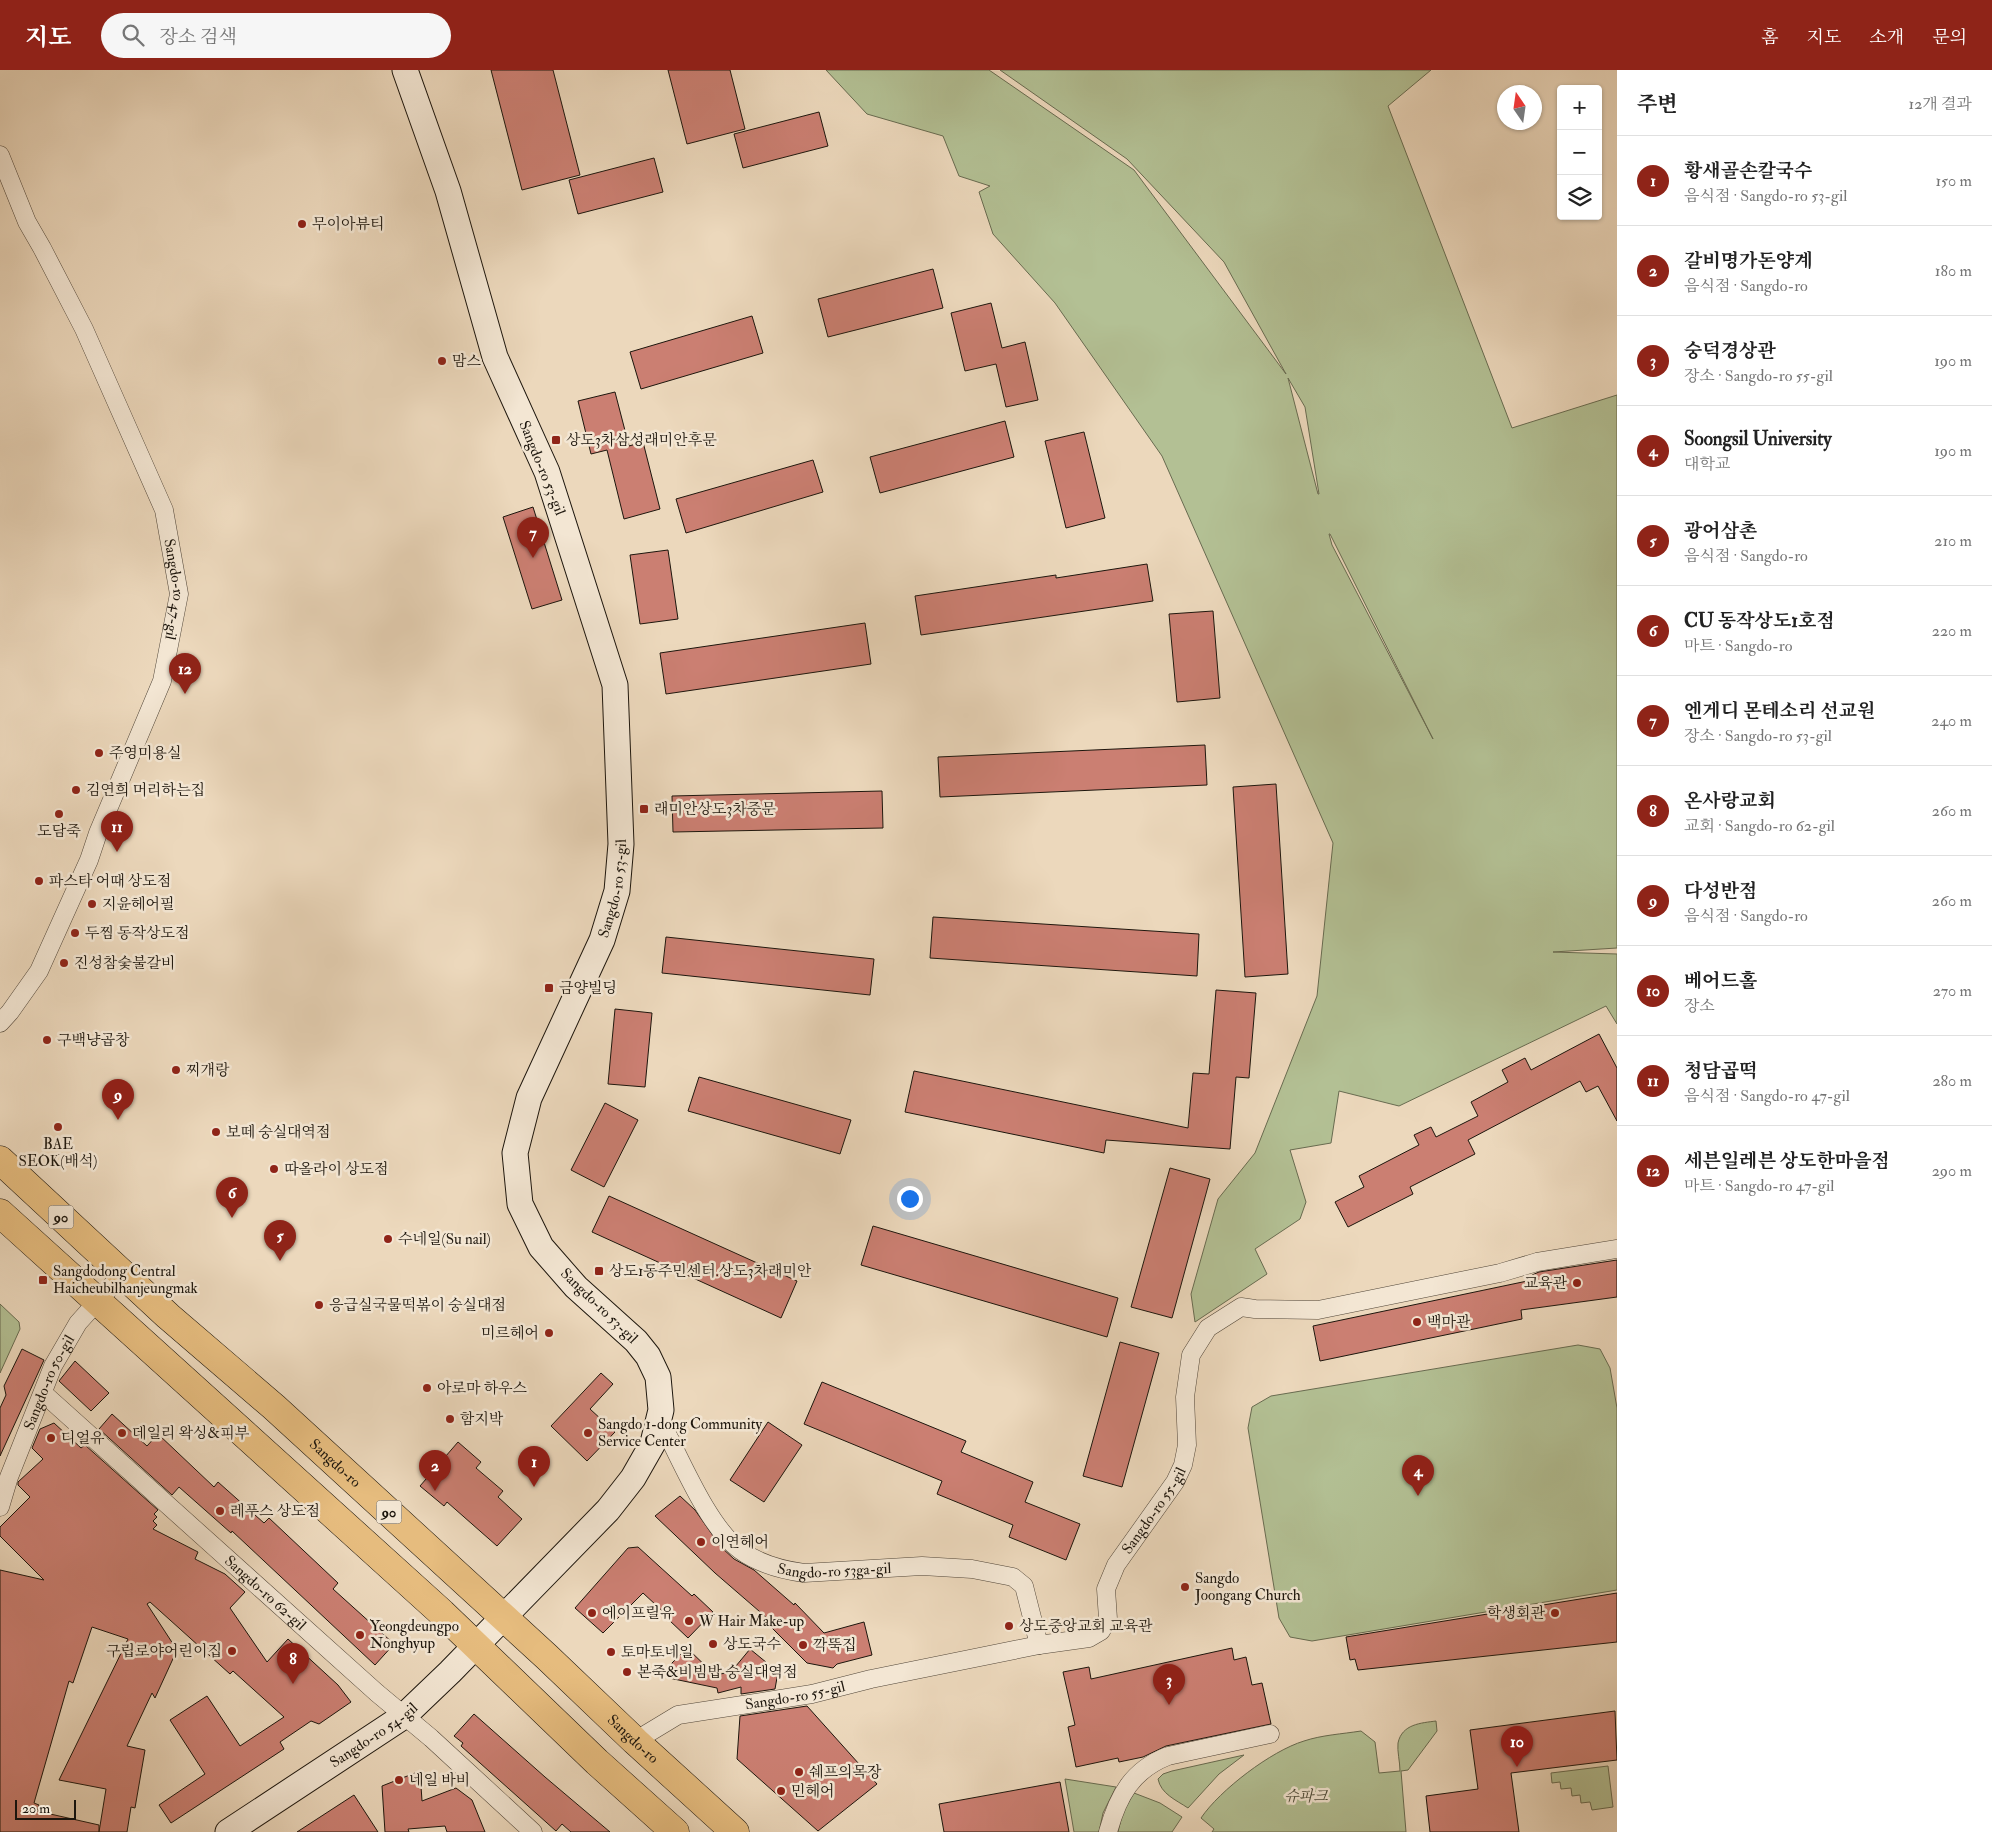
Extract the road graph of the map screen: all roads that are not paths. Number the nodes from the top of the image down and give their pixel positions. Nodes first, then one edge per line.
1 (405, 70) edge
2 (0, 155) edge
3 (0, 1022) edge
4 (0, 1160) edge
5 (0, 1213) edge
6 (1617, 1249) edge
7 (123, 1273) junction
8 (97, 1302) junction
9 (43, 1393) junction
10 (659, 1418) junction
11 (0, 1507) edge
12 (509, 1623) junction
13 (476, 1645) junction
14 (1039, 1645) junction
15 (404, 1716) junction
16 (1270, 1734) dead end
17 (634, 1742) junction
18 (228, 1832) edge
19 (533, 1832) edge
20 (675, 1832) edge
21 (735, 1832) edge
22 (1108, 1832) edge

1 - 10 street, Sangdo-ro 53-gil
2 - 3 street, Sangdo-ro 47-gil
4 - 7 main road, Sangdo-ro / 90
5 - 8 main road, 90
6 - 14 street, Sangdo-ro 55-gil
7 - 8 street, Sangdo-ro 50-gil
7 - 12 main road, Sangdo-ro / 90
8 - 9 street, Sangdo-ro 50-gil
8 - 13 main road, 90
9 - 11 street, Sangdo-ro 50-gil
9 - 15 street, Sangdo-ro 62-gil
10 - 12 street, Sangdo-ro 53-gil
10 - 14 street, Sangdo-ro 53ga-gil
12 - 13 street, Sangdo-ro 54-gil
12 - 17 main road, Sangdo-ro
13 - 15 street, Sangdo-ro 54-gil
13 - 20 main road, 90
14 - 17 street, Sangdo-ro 55-gil
15 - 18 street, Sangdo-ro 54-gil
15 - 19 street, Sangdo-ro 62-gil
16 - 22 street
17 - 21 main road, Sangdo-ro

